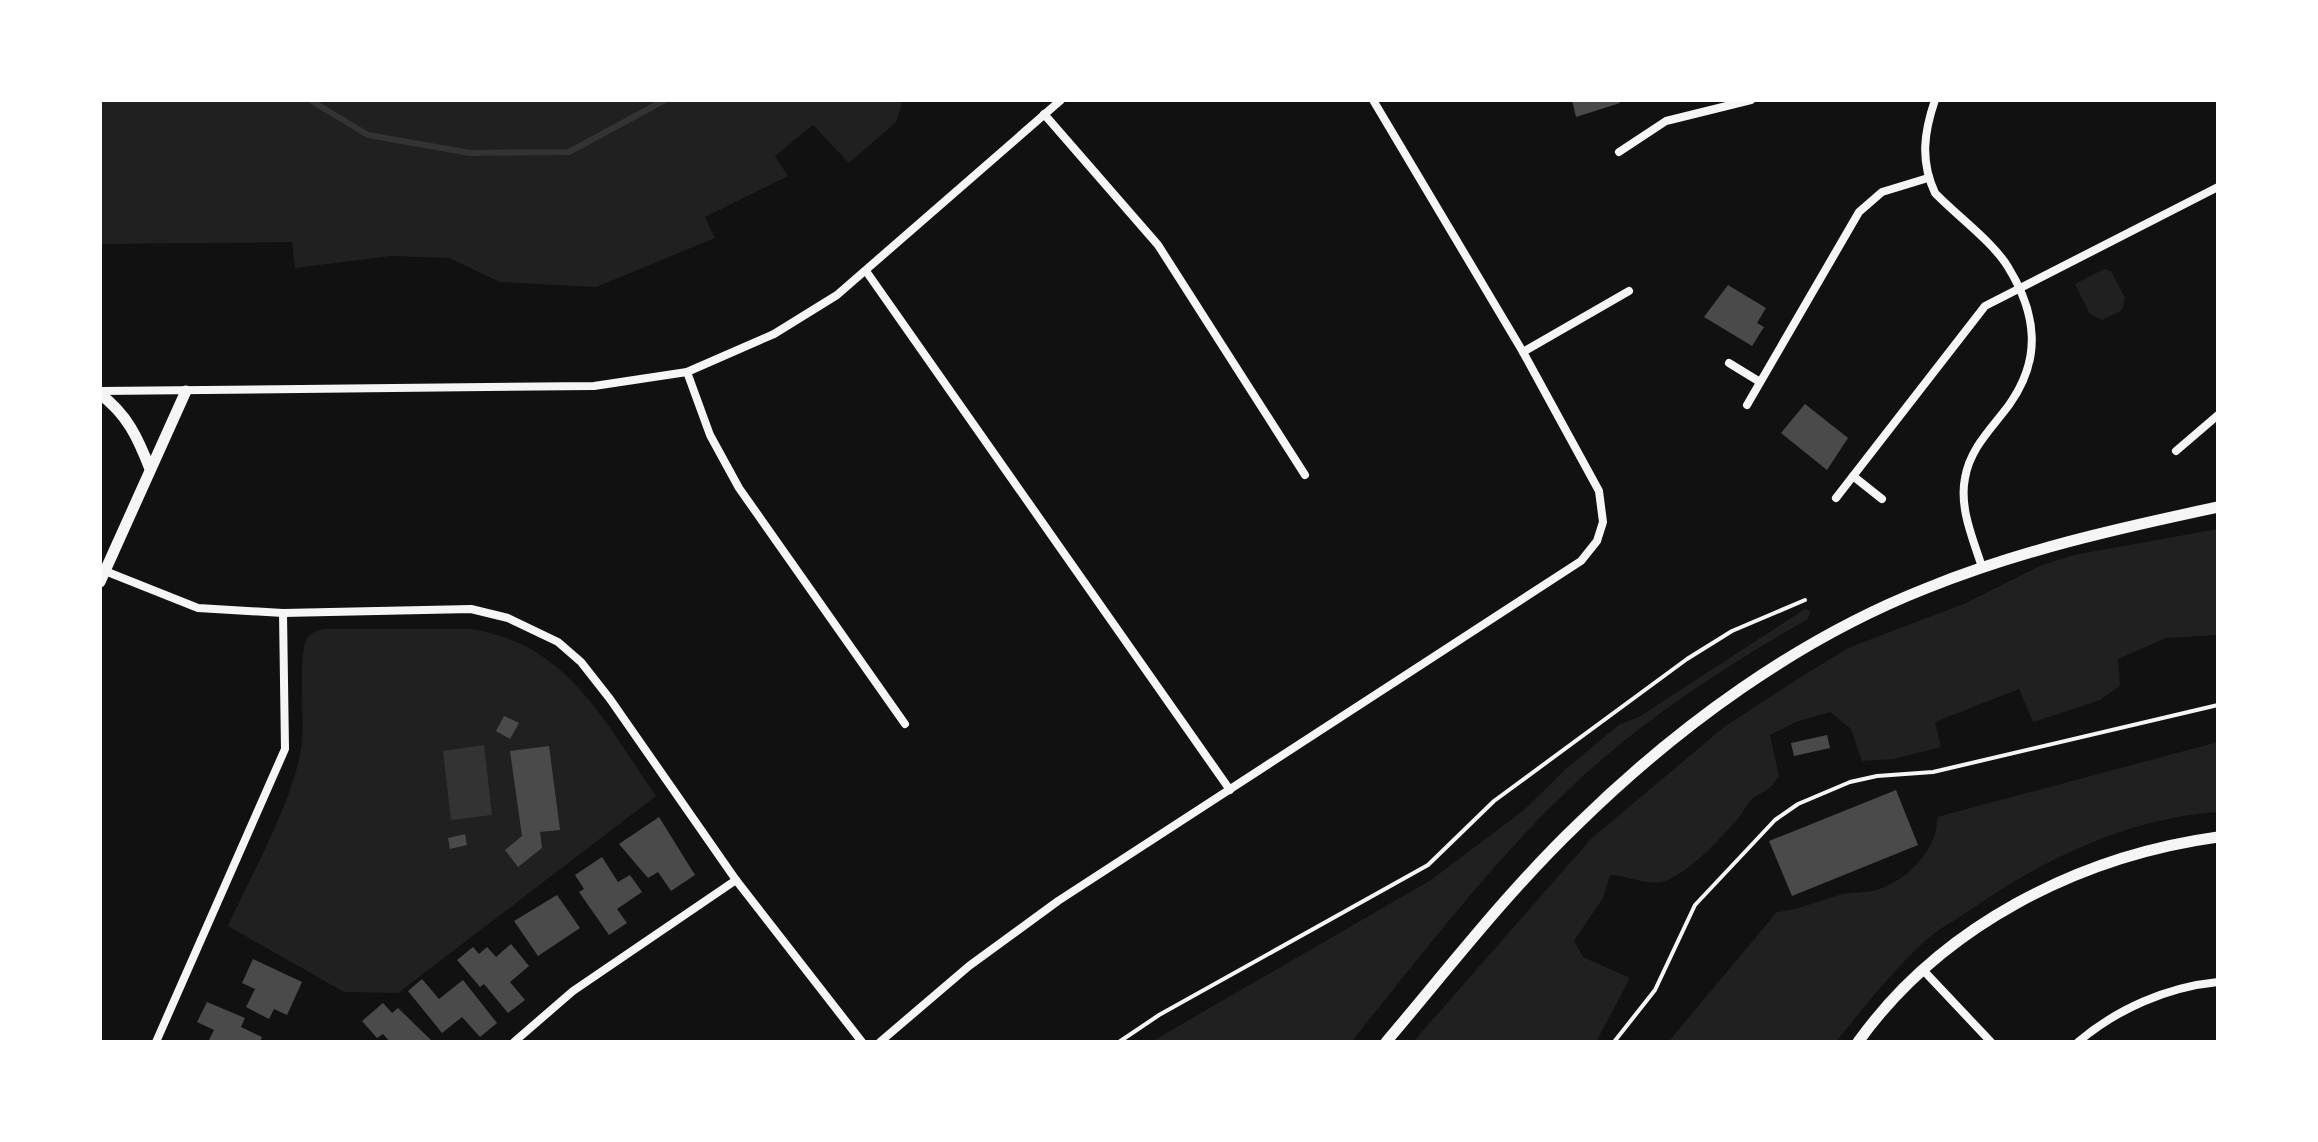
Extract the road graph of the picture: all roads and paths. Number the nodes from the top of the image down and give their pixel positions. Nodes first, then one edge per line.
1 (1061, 100) edge
2 (1373, 100) edge
3 (1751, 100) edge
4 (1935, 100) edge
5 (1044, 114) junction
6 (1619, 152) dead end
7 (1928, 178) junction
8 (2218, 187) edge
9 (866, 271) junction
10 (2017, 290) junction
11 (1629, 291) dead end
12 (1523, 352) junction
13 (1729, 363) dead end
14 (687, 372) junction
15 (1760, 382) junction
16 (186, 391) junction
17 (100, 392) edge
18 (1747, 405) dead end
19 (2217, 417) edge
20 (2176, 451) dead end
21 (150, 469) junction
22 (1305, 475) dead end
23 (1853, 476) junction
24 (1836, 498) dead end
25 (1882, 499) dead end
26 (2218, 507) edge
27 (1982, 567) junction
28 (102, 577) edge
29 (1805, 600) dead end
30 (283, 613) junction
31 (2218, 705) edge
32 (905, 724) dead end
33 (1230, 790) junction
34 (2218, 837) edge
35 (736, 880) junction
36 (1924, 971) junction
37 (2218, 982) edge
38 (156, 1042) edge
39 (514, 1042) edge
40 (862, 1042) edge
41 (880, 1042) edge
42 (1119, 1042) edge
43 (1386, 1042) edge
44 (1614, 1042) edge
45 (1858, 1042) edge
46 (1991, 1042) edge
47 (2078, 1042) edge

1 - 5 street
2 - 12 street
3 - 6 street
4 - 7 street
5 - 9 street
5 - 22 street
7 - 10 street
7 - 15 street
8 - 10 street
9 - 14 street
9 - 33 street
10 - 23 street
10 - 27 street
11 - 12 street
12 - 33 street
13 - 15 street
14 - 16 street
14 - 32 street
15 - 18 street
16 - 17 street
16 - 21 street
17 - 21 street
19 - 20 street
21 - 28 street
23 - 24 street
23 - 25 street
26 - 27 street
27 - 43 street
28 - 30 street
29 - 42 lane
30 - 35 street
30 - 38 street
31 - 44 lane
33 - 41 street
34 - 36 street
35 - 39 street
35 - 40 street
36 - 45 street
36 - 46 street
37 - 47 street

